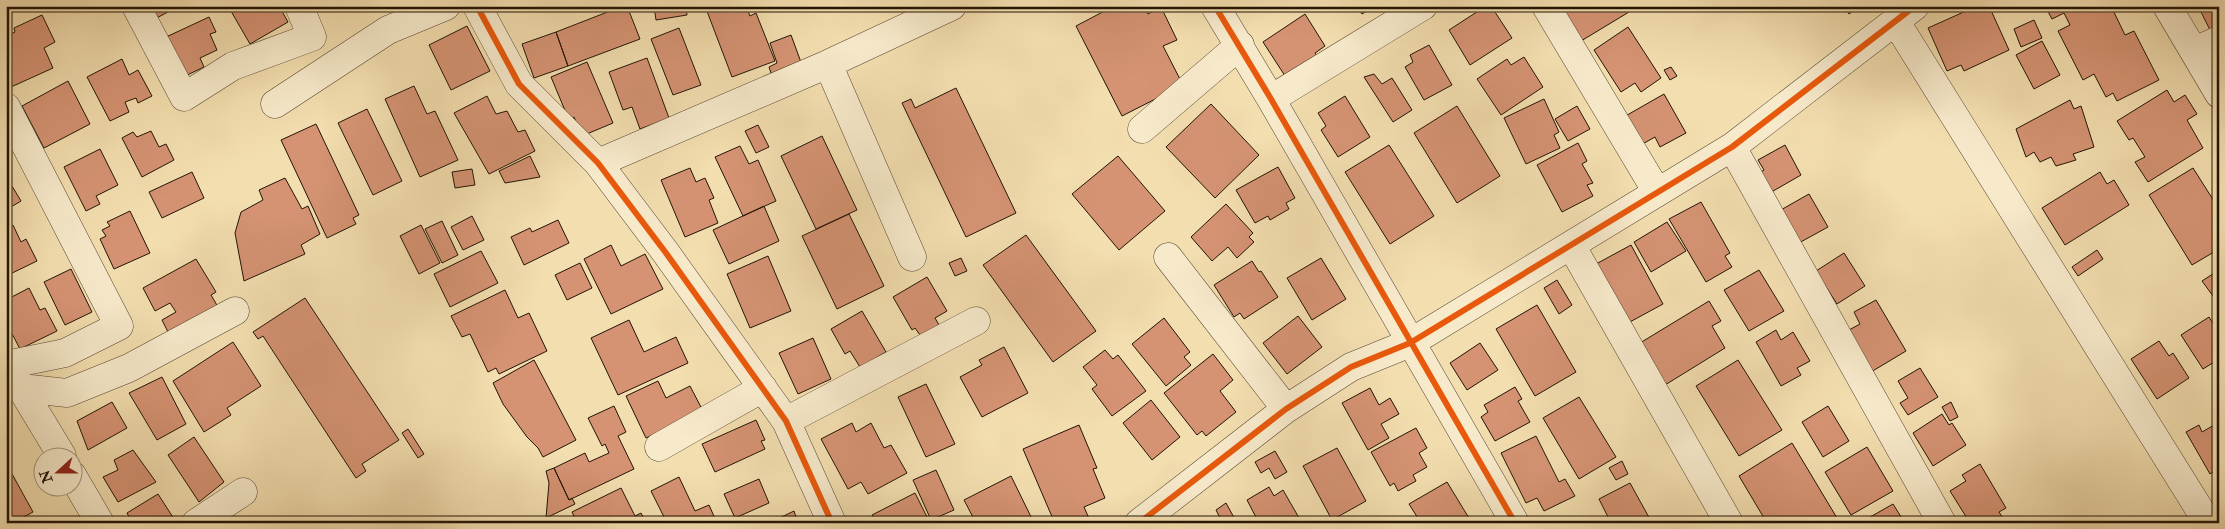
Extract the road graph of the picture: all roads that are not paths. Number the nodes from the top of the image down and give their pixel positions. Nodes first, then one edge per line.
1 (136, 6) edge
2 (299, 6) edge
3 (446, 6) edge
4 (477, 6) edge
5 (952, 6) edge
6 (1215, 6) edge
7 (1423, 6) edge
8 (1546, 6) edge
9 (2167, 6) edge
10 (919, 14) edge
11 (1905, 14) edge
12 (1240, 45) junction
13 (2207, 45) edge
14 (828, 64) junction
15 (2219, 94) edge
16 (1271, 99) junction
17 (275, 104) dead end
18 (6, 107) edge
19 (1142, 129) dead end
20 (1732, 148) junction
21 (598, 163) junction
22 (1657, 192) junction
23 (1571, 245) junction
24 (912, 256) dead end
25 (1168, 257) dead end
26 (235, 311) dead end
27 (976, 321) dead end
28 (1410, 343) junction
29 (6, 365) edge
30 (14, 385) edge
31 (763, 388) junction
32 (1286, 409) junction
33 (786, 421) junction
34 (55, 446) edge
35 (659, 447) dead end
36 (82, 492) edge
37 (243, 492) dead end
38 (2207, 522) edge
39 (100, 523) edge
40 (196, 523) edge
41 (832, 523) edge
42 (1139, 523) edge
43 (1515, 523) edge
44 (1729, 523) edge
45 (1942, 523) edge

1 - 2 street
3 - 17 street
4 - 21 street
5 - 10 street
6 - 12 street
7 - 16 street
8 - 22 street
9 - 13 street
10 - 14 street
11 - 20 street
11 - 38 street
12 - 16 street
12 - 19 street
13 - 15 street
14 - 21 street
14 - 24 street
16 - 28 street
18 - 29 street
20 - 22 street
20 - 45 street
21 - 31 street
22 - 23 street
23 - 28 street
23 - 44 street
25 - 32 street
26 - 30 street
27 - 33 street
28 - 32 street
28 - 43 street
30 - 34 street
31 - 33 street
31 - 35 street
32 - 42 street
33 - 41 street
36 - 39 street
37 - 40 street

